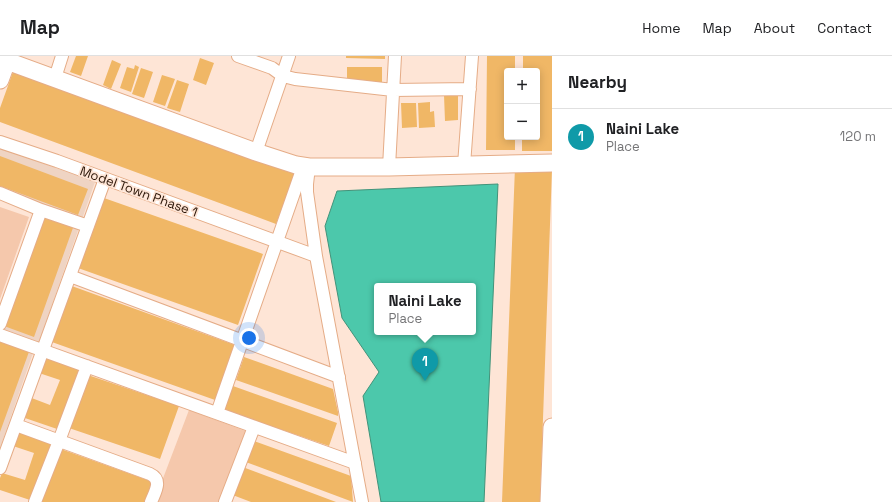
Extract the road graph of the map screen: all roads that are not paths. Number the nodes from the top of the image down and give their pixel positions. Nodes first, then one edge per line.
1 (62, 56) edge
2 (238, 56) edge
3 (289, 56) edge
4 (395, 56) edge
5 (472, 56) edge
6 (4, 60) edge
7 (283, 76) junction
8 (55, 78) junction
9 (0, 80) edge
10 (470, 89) junction
11 (393, 90) junction
12 (0, 142) edge
13 (256, 152) junction
14 (552, 162) edge
15 (464, 165) junction
16 (306, 167) junction
17 (389, 167) junction
18 (105, 179) junction
19 (0, 193) edge
20 (41, 210) junction
21 (88, 226) junction
22 (277, 242) junction
23 (316, 256) junction
24 (70, 276) junction
25 (0, 324) edge
26 (0, 335) edge
27 (242, 341) junction
28 (43, 351) junction
29 (87, 366) junction
30 (339, 377) junction
31 (217, 413) junction
32 (16, 425) junction
33 (254, 426) junction
34 (552, 427) edge
35 (59, 441) junction
36 (355, 463) junction
37 (0, 468) edge
38 (228, 501) edge
39 (35, 502) edge
40 (151, 502) edge
41 (362, 502) edge
42 (550, 502) edge

1 - 8 street
2 - 7 street
3 - 7 street
4 - 11 street
5 - 10 street
6 - 8 street
6 - 9 street
7 - 11 street
7 - 13 street
8 - 13 street
10 - 11 street
10 - 15 street
11 - 17 street
12 - 18 street, Model Town Phase 1
13 - 16 street
14 - 15 street
15 - 17 street
16 - 17 street
16 - 22 street
16 - 23 street
18 - 21 street
18 - 22 street, Model Town Phase 1
19 - 20 street
20 - 21 street
20 - 25 street
21 - 24 street
22 - 23 street, Model Town Phase 1
22 - 27 street
23 - 30 street
24 - 27 street
24 - 28 street
26 - 28 street
27 - 30 street
27 - 31 street
28 - 29 street
28 - 32 street
29 - 31 street
29 - 35 street
30 - 36 street
31 - 33 street
32 - 35 street
32 - 37 street
33 - 36 street
33 - 38 street
34 - 42 street
35 - 39 street
35 - 40 street
36 - 41 street

